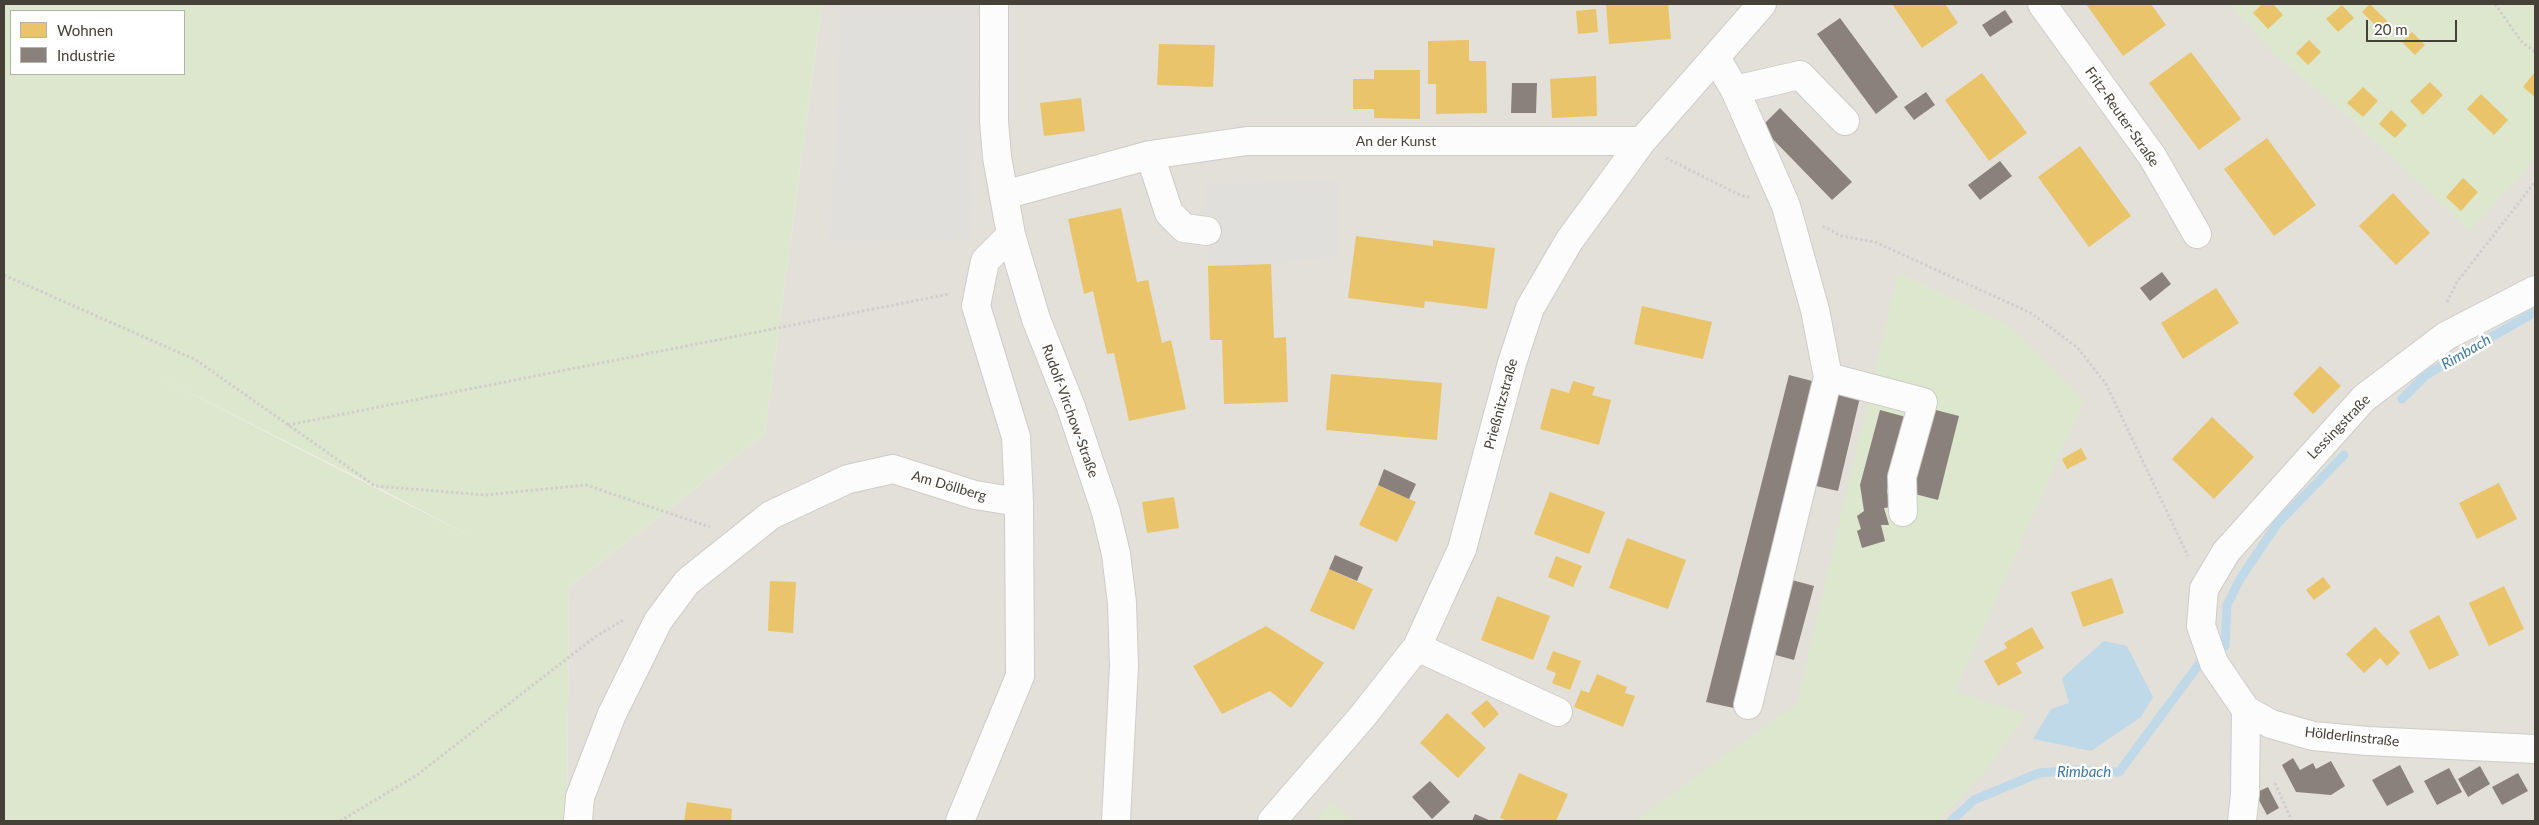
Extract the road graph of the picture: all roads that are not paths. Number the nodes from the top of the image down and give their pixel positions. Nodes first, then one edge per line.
1 (994, 4) edge
2 (1762, 4) edge
3 (2042, 4) edge
4 (1716, 58) junction
5 (1735, 90) junction
6 (1845, 122) dead end
7 (1642, 141) junction
8 (1150, 155) junction
9 (1004, 195) junction
10 (1206, 231) dead end
11 (2197, 234) dead end
12 (1011, 236) junction
13 (2535, 290) edge
14 (1828, 376) junction
15 (1019, 502) junction
16 (1903, 512) dead end
17 (2204, 589) joint
18 (1417, 647) junction
19 (1748, 705) dead end
20 (2246, 710) junction
21 (1558, 712) dead end
22 (2535, 749) edge
23 (578, 821) edge
24 (960, 821) edge
25 (1116, 821) edge
26 (1272, 821) edge
27 (2242, 821) edge

1 - 9 street, Rudolf-Virchow-Straße
2 - 4 street, Prießnitzstraße
3 - 11 street, Fritz-Reuter-Straße
4 - 5 street
4 - 7 street, Prießnitzstraße
5 - 6 street
5 - 14 street
7 - 8 street, An der Kunst
7 - 18 street, Prießnitzstraße
8 - 9 street, An der Kunst
8 - 10 street
9 - 12 street, Rudolf-Virchow-Straße
12 - 15 street
12 - 25 street, Rudolf-Virchow-Straße
13 - 17 street, Lessingstraße
14 - 16 street
14 - 19 street
15 - 23 street, Am Döllberg
15 - 24 street
17 - 20 street, Hölderlinstraße
18 - 21 street
18 - 26 street, Prießnitzstraße
20 - 22 street, Hölderlinstraße
20 - 27 street

